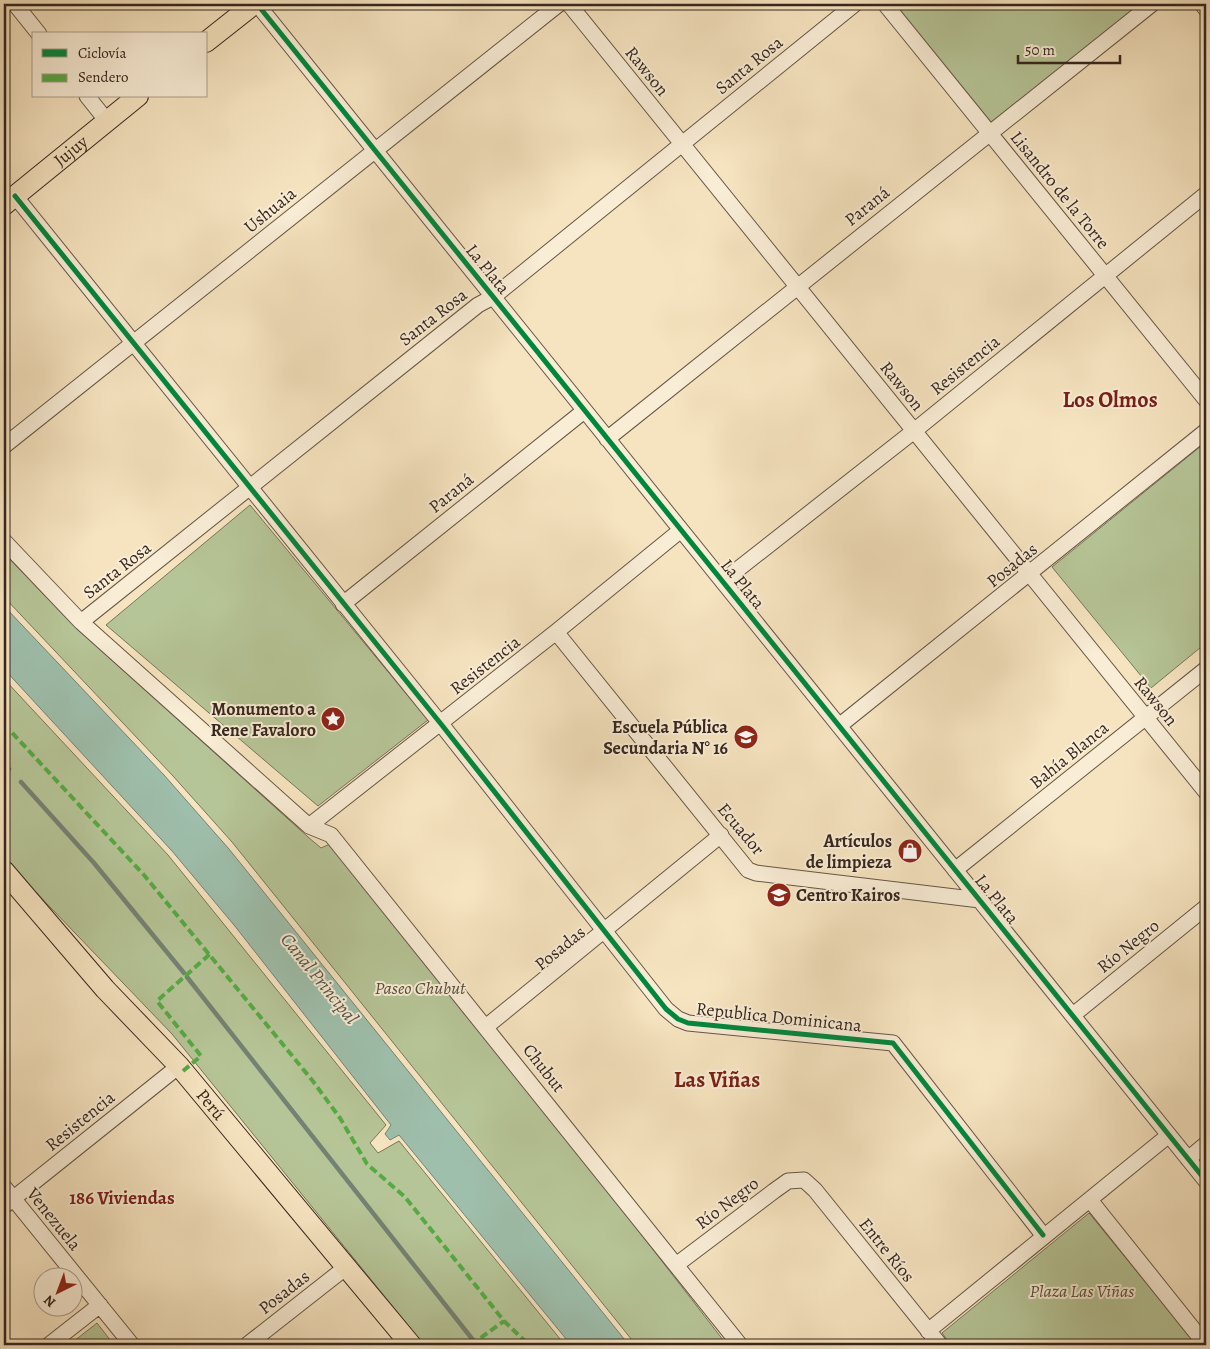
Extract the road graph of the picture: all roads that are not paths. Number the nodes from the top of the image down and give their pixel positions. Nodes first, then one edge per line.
1 (15, 4) edge
2 (256, 4) edge
3 (559, 4) edge
4 (568, 4) edge
5 (855, 4) edge
6 (886, 4) edge
7 (1152, 4) edge
8 (1202, 4) edge
9 (1206, 8) edge
10 (36, 32) edge
11 (208, 40) edge
12 (89, 98) edge
13 (136, 98) edge
14 (107, 121) junction
15 (989, 133) junction
16 (682, 143) junction
17 (376, 152) junction
18 (1206, 194) edge
19 (9, 201) edge
20 (1106, 276) junction
21 (797, 287) junction
22 (493, 297) junction
23 (133, 344) junction
24 (1206, 400) edge
25 (584, 411) junction
26 (914, 431) junction
27 (1206, 431) edge
28 (608, 439) junction
29 (4, 446) edge
30 (250, 488) junction
31 (681, 530) junction
32 (4, 541) edge
33 (1029, 575) junction
34 (723, 581) junction
35 (342, 604) junction
36 (81, 622) junction
37 (556, 632) junction
38 (1206, 669) edge
39 (1146, 718) junction
40 (441, 724) junction
41 (839, 726) junction
42 (1206, 792) edge
43 (309, 826) junction
44 (721, 835) junction
45 (955, 870) junction
46 (5, 874) edge
47 (980, 900) junction
48 (1206, 907) edge
49 (603, 930) junction
50 (1073, 1014) junction
51 (487, 1026) junction
52 (179, 1066) junction
53 (1169, 1135) junction
54 (1206, 1144) edge
55 (1188, 1159) junction
56 (804, 1180) joint
57 (1206, 1181) edge
58 (7, 1197) edge
59 (1090, 1200) junction
60 (1043, 1235) junction
61 (676, 1265) junction
62 (345, 1268) junction
63 (100, 1305) junction
64 (928, 1331) junction
65 (49, 1345) edge
66 (132, 1345) edge
67 (246, 1345) edge
68 (411, 1345) edge
69 (740, 1345) edge
70 (940, 1345) edge
71 (1206, 1345) edge

1 - 10 street
2 - 11 main road
2 - 17 street, La Plata
3 - 17 street, Ushuaia
4 - 16 street, Rawson
5 - 16 street, Santa Rosa
6 - 15 street, Lisandro de la Torre
7 - 15 street, Paraná
8 - 9 street
12 - 14 street
13 - 14 main road, Jujuy
14 - 19 main road, Jujuy
15 - 20 street, Lisandro de la Torre
15 - 21 street, Paraná
16 - 21 street, Rawson
16 - 22 street, Santa Rosa
17 - 22 street, La Plata
17 - 23 street, Ushuaia
18 - 20 street, Resistencia
19 - 23 street, Republica Dominicana
20 - 24 street, Lisandro de la Torre
20 - 26 street, Resistencia
21 - 26 street, Rawson
21 - 28 street, Paraná
22 - 25 street, La Plata
22 - 30 street, Santa Rosa
23 - 29 street, Ushuaia
23 - 30 street, Republica Dominicana
25 - 28 street, La Plata
25 - 35 street, Paraná
26 - 33 street, Rawson
26 - 34 street, Resistencia
27 - 33 street, Posadas
28 - 31 street, La Plata
30 - 35 street, Republica Dominicana
30 - 36 street, Santa Rosa
31 - 34 street, La Plata
31 - 37 street, Resistencia
32 - 36 street, Chubut
33 - 39 street, Rawson
33 - 41 street, Posadas
34 - 41 street, La Plata
35 - 40 street, Republica Dominicana
36 - 43 street, Chubut
37 - 40 street, Resistencia
37 - 44 street, Ecuador
38 - 39 street, Bahía Blanca
39 - 42 street, Rawson
39 - 45 street, Bahía Blanca
40 - 43 street, Resistencia
40 - 49 street, Republica Dominicana
41 - 45 street, La Plata
43 - 51 street, Chubut
44 - 47 street, Ecuador
44 - 49 street, Posadas
45 - 47 street, La Plata
46 - 52 main road, Perú
47 - 50 street, La Plata
48 - 50 street, Río Negro
49 - 51 street, Posadas
49 - 60 street, Republica Dominicana
50 - 53 street, La Plata
51 - 61 street, Chubut
52 - 58 street, Resistencia
52 - 62 main road, Perú
53 - 55 street, La Plata
53 - 59 street
54 - 55 street
55 - 57 street, La Plata
56 - 61 street, Río Negro
56 - 64 street, Entre Ríos
58 - 63 street, Venezuela
59 - 60 street
59 - 71 street
60 - 64 street
61 - 69 street, Chubut
62 - 67 street, Posadas
62 - 68 main road, Perú
63 - 65 street
63 - 66 street, Venezuela
64 - 70 street, Entre Ríos

